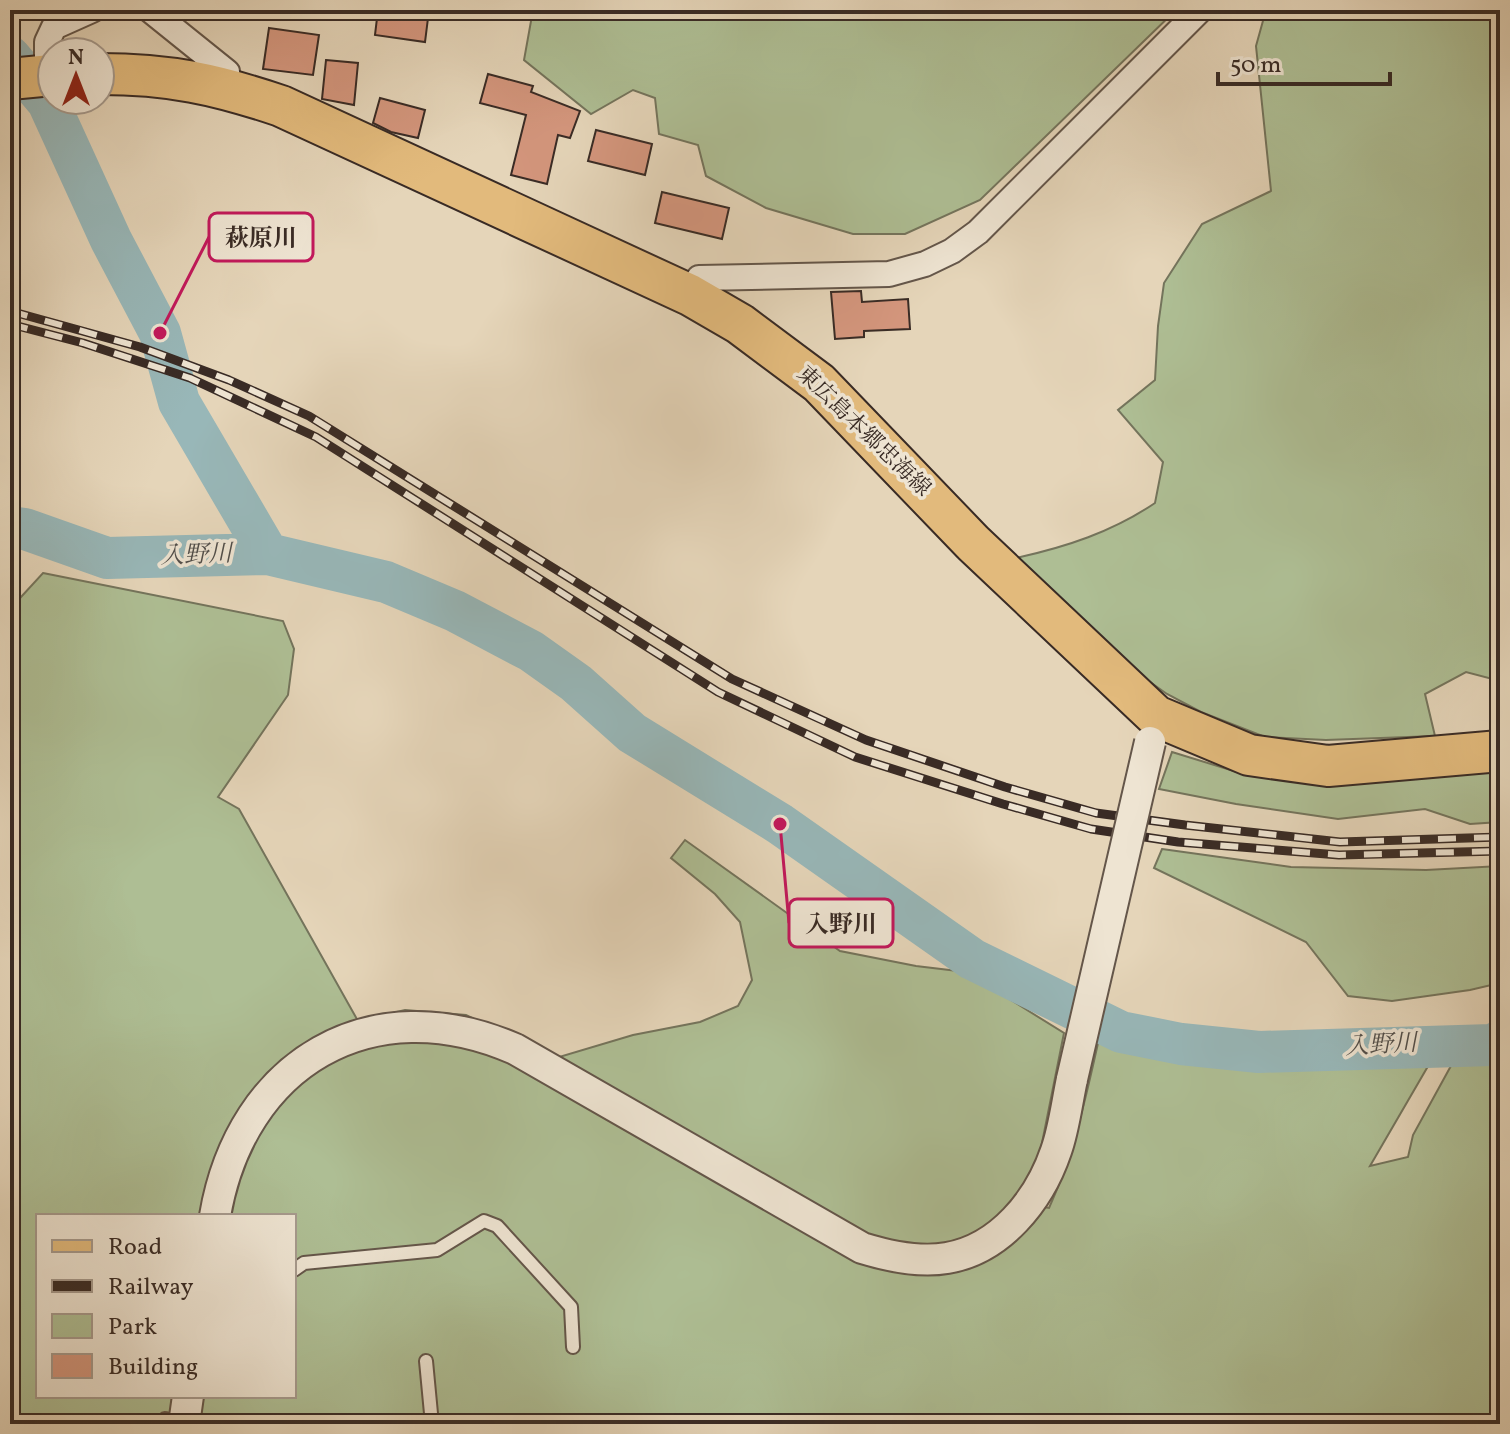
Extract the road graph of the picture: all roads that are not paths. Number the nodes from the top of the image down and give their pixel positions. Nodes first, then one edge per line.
1 (92, 10) edge
2 (150, 10) edge
3 (1200, 10) edge
4 (50, 36) edge
5 (116, 74) edge
6 (224, 87) junction
7 (690, 295) junction
8 (1153, 729) junction
9 (1500, 751) edge
10 (215, 1214) edge
11 (296, 1269) edge
12 (573, 1347) dead end
13 (426, 1361) dead end
14 (188, 1398) edge
15 (161, 1424) edge
16 (183, 1424) edge
17 (432, 1424) edge

1 - 4 street
2 - 6 street
3 - 7 street
5 - 6 main road, 東広島本郷忠海線
6 - 7 main road, 東広島本郷忠海線
7 - 8 main road, 東広島本郷忠海線
8 - 9 main road, 東広島本郷忠海線
8 - 10 street, bridge
11 - 12 lane
13 - 17 lane
14 - 16 street
15 - 16 lane

